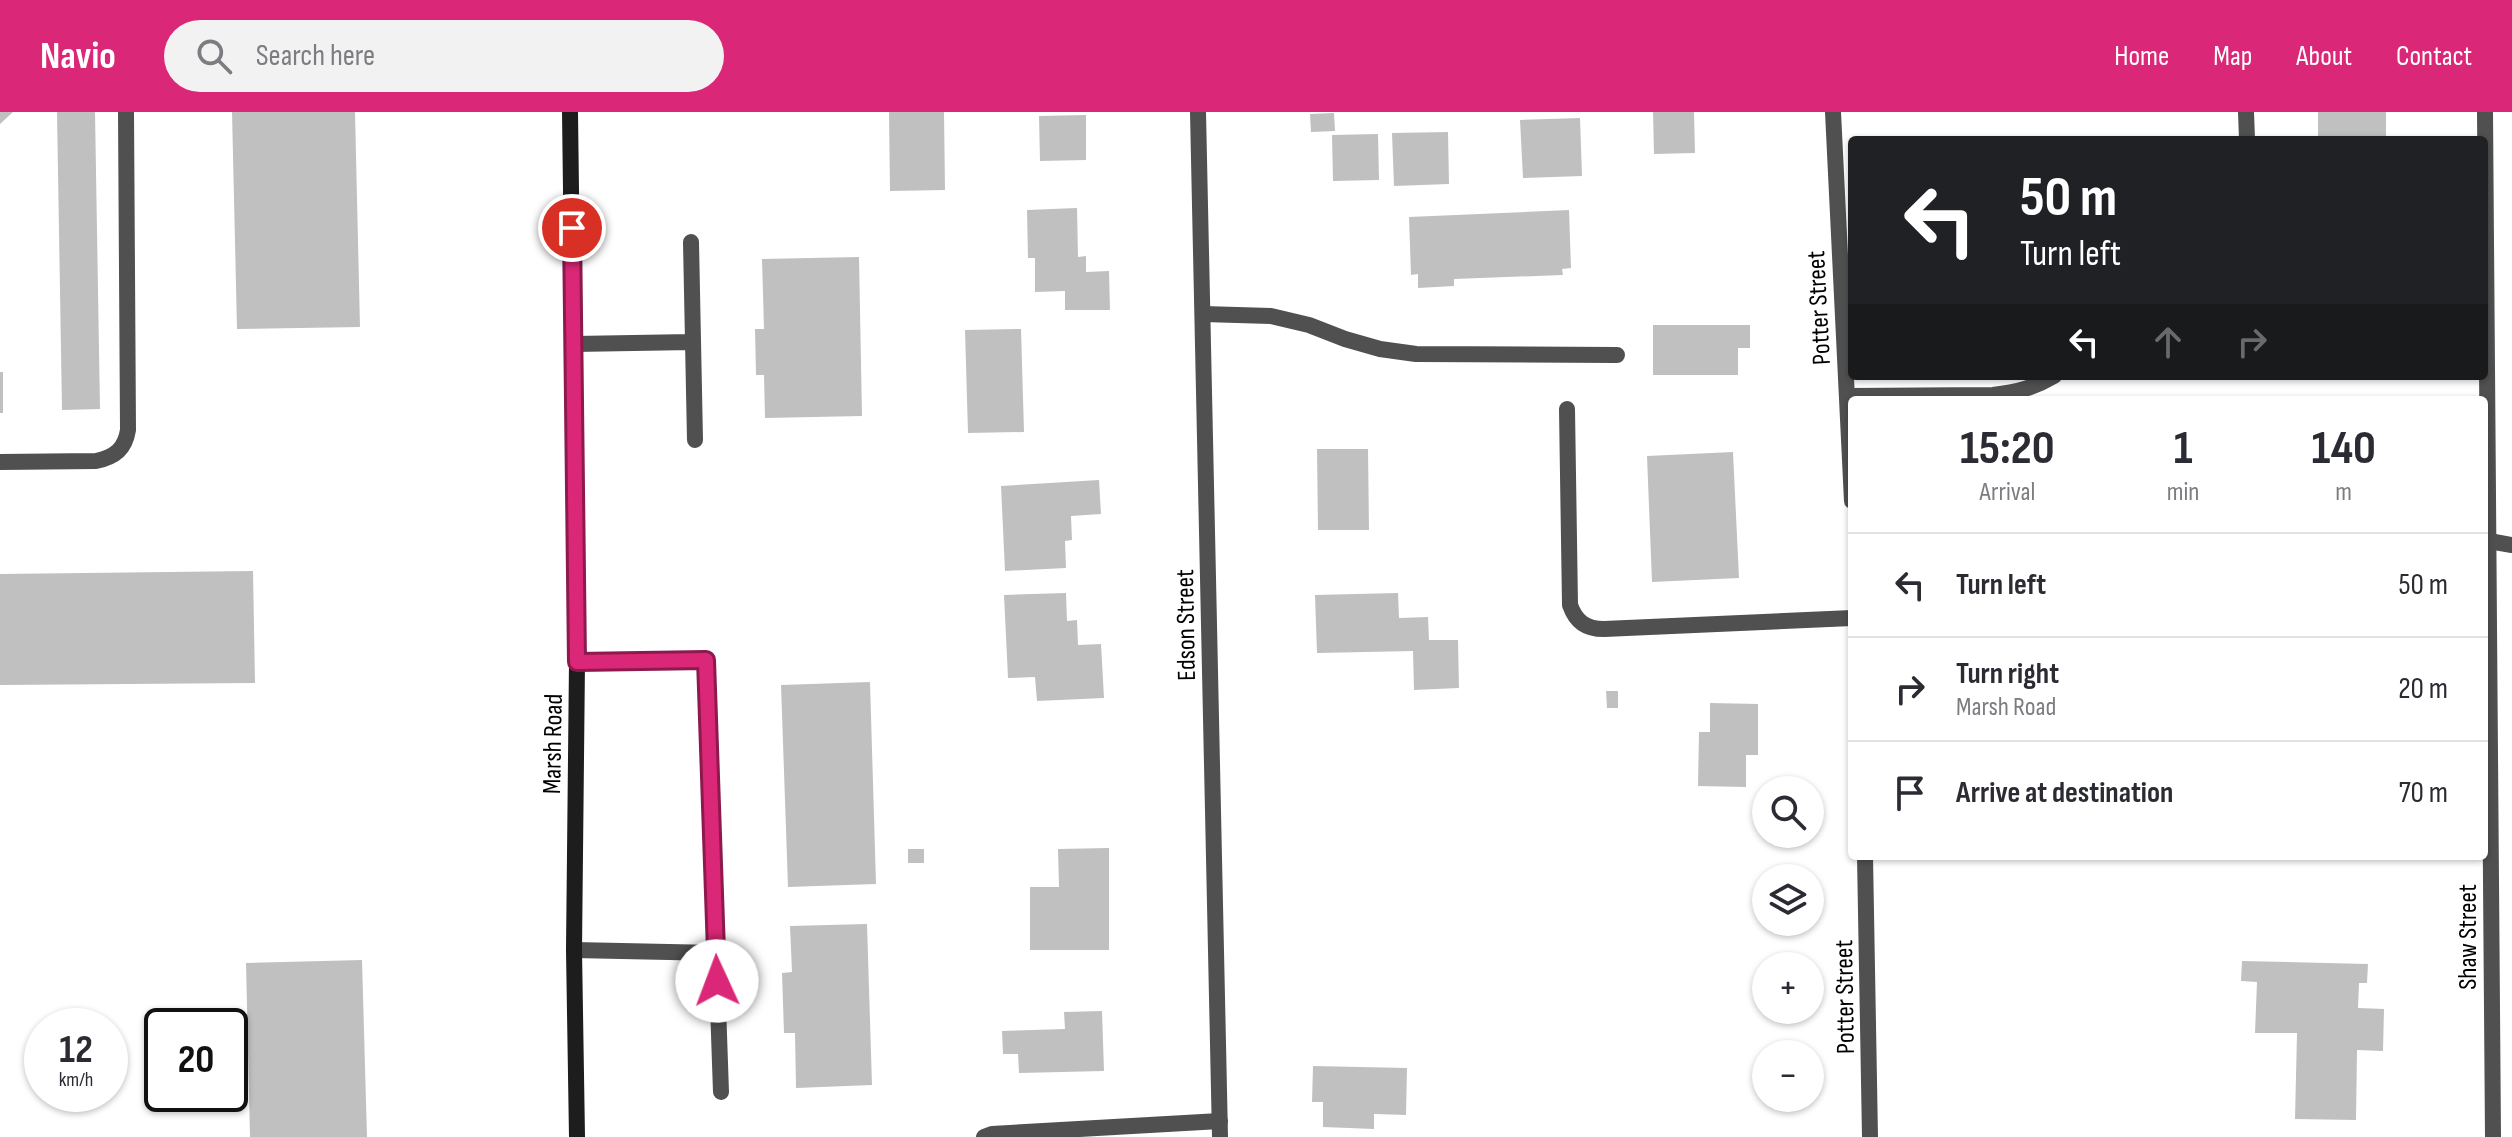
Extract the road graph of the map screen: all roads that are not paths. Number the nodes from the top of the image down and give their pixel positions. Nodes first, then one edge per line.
1 (126, 112) edge
2 (570, 112) edge
3 (1198, 112) edge
4 (1833, 112) edge
5 (2246, 112) edge
6 (2485, 112) edge
7 (2247, 136) edge
8 (2485, 136) edge
9 (691, 242) dead end
10 (1203, 314) junction
11 (692, 342) junction
12 (574, 344) junction
13 (1617, 355) dead end
14 (2046, 380) edge
15 (1847, 396) junction
16 (1567, 409) dead end
17 (1848, 417) edge
18 (2488, 434) edge
19 (695, 440) dead end
20 (0, 462) edge
21 (2489, 541) junction
22 (2512, 545) edge
23 (1848, 618) edge
24 (577, 662) junction
25 (1865, 860) edge
26 (574, 950) junction
27 (716, 953) junction
28 (721, 1092) dead end
29 (1220, 1129) edge
30 (577, 1137) edge
31 (984, 1137) edge
32 (1870, 1137) edge
33 (2493, 1137) edge

1 - 20 street
2 - 12 main road, Marsh Road
3 - 10 street, Edson Street
4 - 15 street, Potter Street
5 - 7 street
6 - 8 street, Shaw Street
9 - 11 street
10 - 13 street
10 - 29 street, Edson Street
11 - 12 street
11 - 19 street
12 - 24 main road, Marsh Road
14 - 15 street
15 - 17 street, Potter Street
16 - 23 street
18 - 21 street, Shaw Street
21 - 22 street
21 - 33 street, Shaw Street
24 - 26 main road, Marsh Road
24 - 27 street
25 - 32 street, Potter Street
26 - 27 street
26 - 30 main road, Marsh Road
27 - 28 street
29 - 31 street

